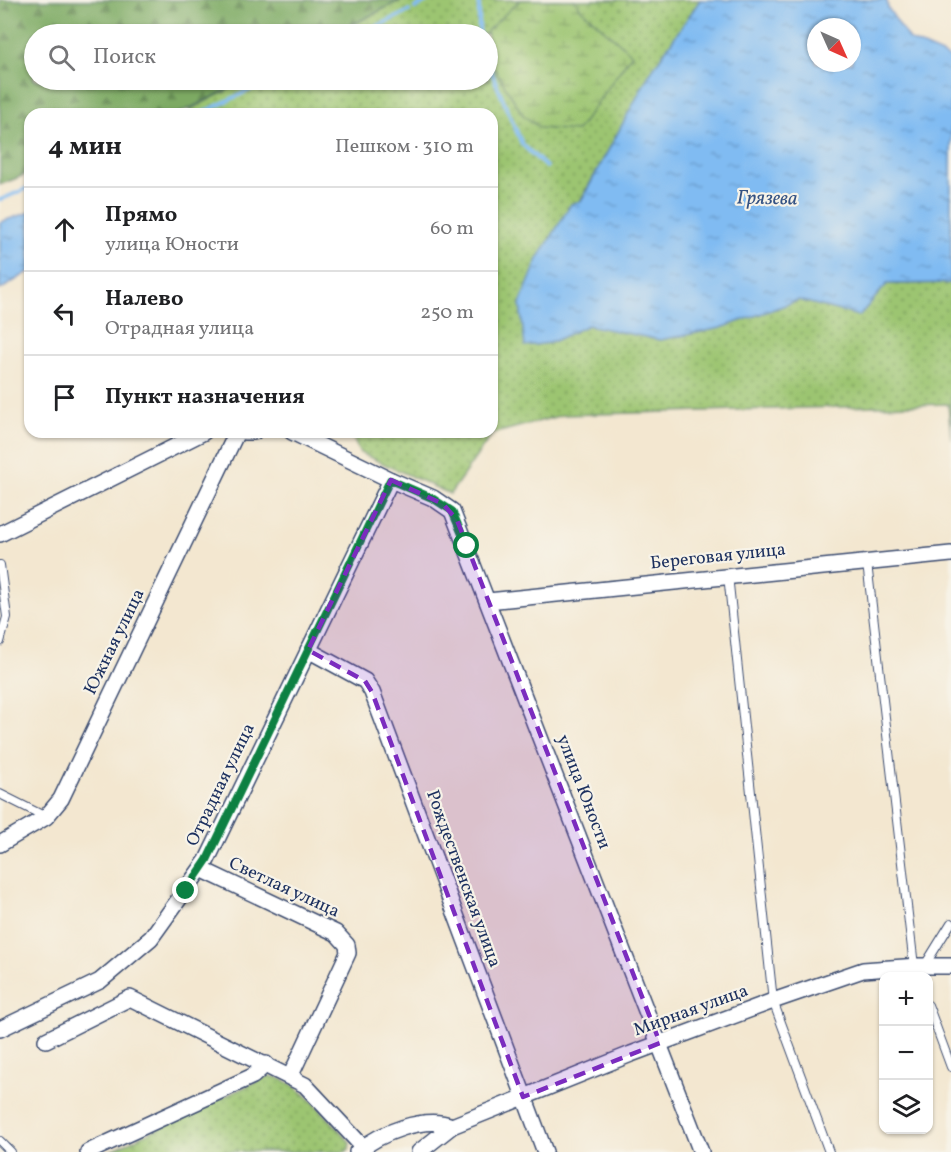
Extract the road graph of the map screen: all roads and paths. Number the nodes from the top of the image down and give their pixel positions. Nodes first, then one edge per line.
1 (192, 438) edge
2 (234, 438) edge
3 (304, 438) edge
4 (390, 480) junction
5 (0, 534) edge
6 (951, 554) edge
7 (867, 561) junction
8 (0, 565) edge
9 (728, 575) junction
10 (488, 601) junction
11 (0, 642) edge
12 (308, 650) junction
13 (0, 795) edge
14 (46, 817) junction
15 (0, 844) edge
16 (201, 869) junction
17 (951, 923) edge
18 (951, 966) edge
19 (919, 969) edge
20 (773, 1001) junction
21 (933, 1018) edge
22 (0, 1029) edge
23 (46, 1040) dead end
24 (660, 1043) junction
25 (266, 1064) junction
26 (951, 1067) edge
27 (290, 1077) junction
28 (523, 1097) junction
29 (452, 1126) junction
30 (0, 1141) edge
31 (360, 1150) edge
32 (11, 1152) edge
33 (88, 1152) edge
34 (419, 1152) edge
35 (545, 1152) edge
36 (701, 1152) edge
37 (829, 1152) edge

1 - 5 street
2 - 14 street, Южная улица
3 - 4 street, улица Юности
4 - 10 street, улица Юности
4 - 12 street, Отрадная улица
6 - 7 street, Береговая улица
7 - 9 street, Береговая улица
7 - 19 lane
8 - 11 lane
9 - 10 street, Береговая улица
9 - 20 lane
10 - 24 street, улица Юности
12 - 16 street, Отрадная улица
12 - 28 street, Рождественская улица
13 - 14 lane
14 - 15 street, Южная улица
16 - 22 street, Отрадная улица
16 - 27 street, Светлая улица
17 - 19 lane
18 - 19 street, Мирная улица
19 - 20 street, Мирная улица
20 - 24 street, Мирная улица
20 - 37 lane
21 - 26 lane
23 - 25 street
24 - 28 street, Мирная улица
24 - 36 street, улица Юности
25 - 27 street
25 - 33 street
27 - 31 street
28 - 29 street, Мирная улица
28 - 35 street, Рождественская улица
29 - 31 street, Мирная улица
29 - 34 street, Мирная улица
30 - 32 lane

